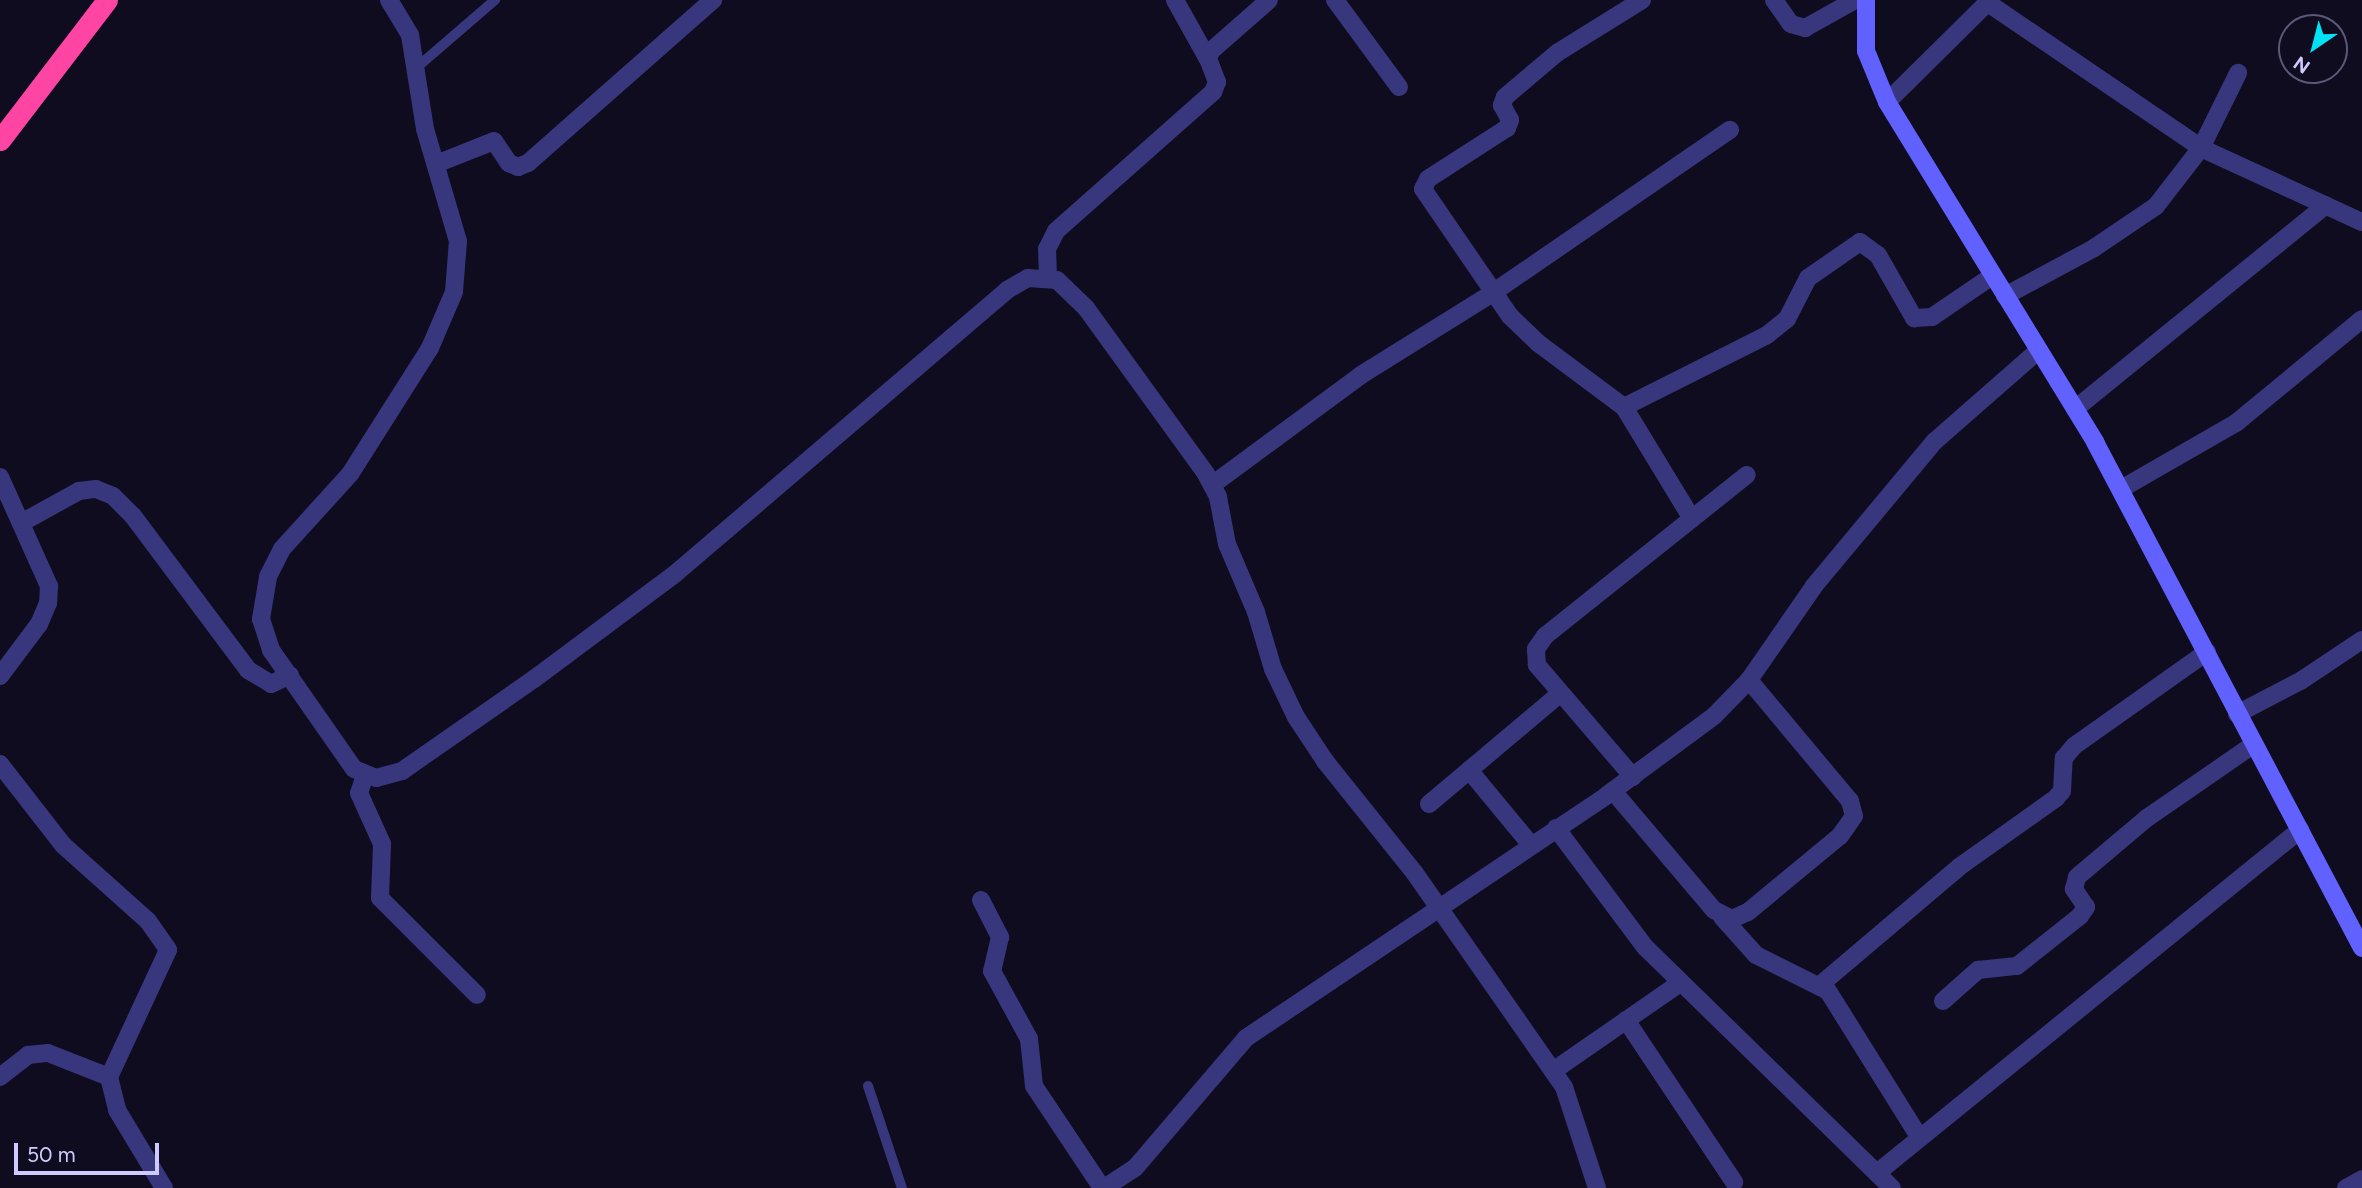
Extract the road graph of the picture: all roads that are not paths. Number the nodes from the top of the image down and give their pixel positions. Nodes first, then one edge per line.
1 (107, 0) edge
2 (389, 0) edge
3 (495, 0) edge
4 (713, 0) edge
5 (1175, 0) edge
6 (1269, 0) edge
7 (1335, 0) edge
8 (1642, 0) edge
9 (1774, 0) edge
10 (1855, 0) edge
11 (1866, 0) edge
12 (1989, 2) edge
13 (1209, 61) junction
14 (415, 69) junction
15 (2238, 73) dead end
16 (1399, 87) dead end
17 (1887, 102) junction
18 (1730, 130) dead end
19 (0, 140) edge
20 (2201, 148) junction
21 (436, 164) junction
22 (2326, 205) junction
23 (2362, 222) edge
24 (1992, 276) junction
25 (1048, 277) junction
26 (1491, 294) junction
27 (2005, 296) junction
28 (2362, 319) edge
29 (2039, 349) junction
30 (1624, 407) junction
31 (2075, 408) junction
32 (1747, 475) dead end
33 (0, 477) edge
34 (1212, 485) junction
35 (2121, 489) junction
36 (1692, 519) junction
37 (21, 523) junction
38 (2362, 640) edge
39 (2207, 652) junction
40 (290, 675) junction
41 (0, 676) edge
42 (1749, 680) junction
43 (1561, 693) junction
44 (2237, 714) junction
45 (2253, 745) junction
46 (0, 764) edge
47 (1469, 770) junction
48 (365, 775) junction
49 (1633, 777) junction
50 (1613, 791) junction
51 (1429, 804) dead end
52 (1556, 828) junction
53 (2300, 830) junction
54 (1531, 845) junction
55 (981, 900) dead end
56 (1439, 907) junction
57 (1722, 917) junction
58 (2362, 948) edge
59 (1680, 983) junction
60 (1820, 985) junction
61 (477, 995) dead end
62 (1943, 1001) dead end
63 (1626, 1020) junction
64 (1553, 1071) junction
65 (0, 1077) edge
66 (109, 1077) junction
67 (868, 1086) dead end
68 (1920, 1138) junction
69 (1877, 1174) junction
70 (2362, 1179) edge
71 (1734, 1182) dead end
72 (1108, 1187) edge
73 (164, 1188) edge
74 (902, 1188) edge
75 (1597, 1188) edge
76 (1892, 1188) edge
77 (2346, 1188) edge

1 - 19 highway
2 - 14 street
3 - 14 lane
4 - 21 street
5 - 13 street
6 - 13 street
7 - 16 street
8 - 26 street
9 - 10 street
11 - 17 street
12 - 17 street
12 - 20 street
13 - 25 street
14 - 21 street
15 - 20 street
17 - 24 street
18 - 26 street
20 - 22 street
20 - 27 street
21 - 40 street
22 - 23 street
22 - 31 street
24 - 27 street
24 - 30 street
25 - 34 street
25 - 48 street
26 - 30 street
26 - 34 street
27 - 29 street
28 - 35 street
29 - 31 street
29 - 42 street
30 - 36 street
31 - 35 street
32 - 36 street
33 - 37 street
34 - 56 street
35 - 39 street
36 - 43 street
37 - 40 street
37 - 41 street
38 - 44 street
39 - 44 street
39 - 60 street
40 - 48 street
42 - 49 street
42 - 57 street
43 - 47 street
43 - 49 street
44 - 45 street
45 - 53 street
45 - 62 street
46 - 66 street
47 - 51 street
47 - 54 street
48 - 61 street
49 - 50 street
50 - 52 street
50 - 57 street
52 - 54 street
52 - 59 street
53 - 58 street
53 - 68 street
54 - 56 street
55 - 72 street
56 - 64 street
56 - 72 street
57 - 60 street
59 - 63 street
59 - 69 street
60 - 68 street
63 - 64 street
63 - 71 street
64 - 75 street
65 - 66 street
66 - 73 street
67 - 74 lane
68 - 69 street
69 - 76 street
70 - 77 street

